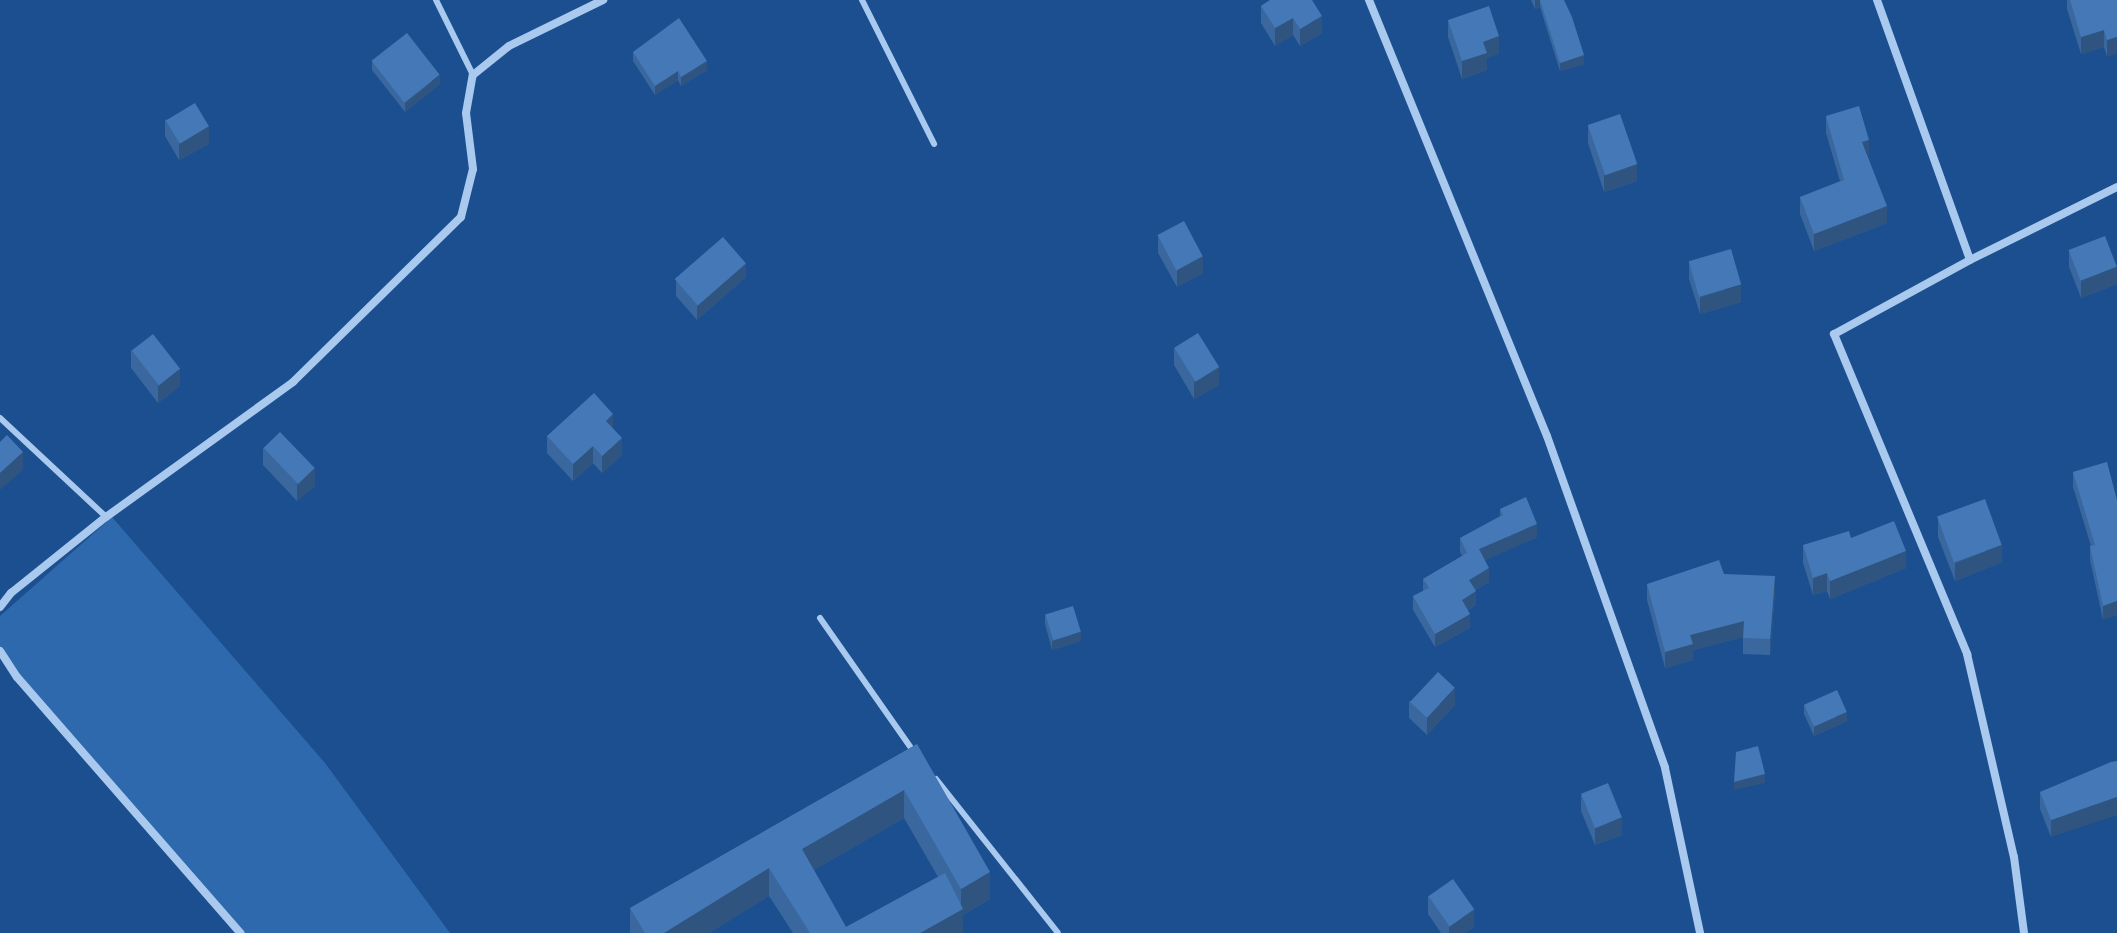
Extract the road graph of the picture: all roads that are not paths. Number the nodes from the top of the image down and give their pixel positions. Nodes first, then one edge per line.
1 (436, 0) edge
2 (603, 0) edge
3 (862, 0) edge
4 (1369, 0) edge
5 (1877, 0) edge
6 (473, 75) junction
7 (934, 144) dead end
8 (2117, 187) edge
9 (1970, 260) junction
10 (0, 418) edge
11 (106, 517) junction
12 (0, 607) edge
13 (820, 618) dead end
14 (0, 651) edge
15 (923, 763) edge
16 (932, 775) edge
17 (240, 933) edge
18 (1058, 933) edge
19 (1700, 933) edge
20 (2024, 933) edge

1 - 6 lane
2 - 6 street
3 - 7 lane
4 - 19 street
5 - 9 street
6 - 11 street
8 - 9 street
9 - 20 street
10 - 11 lane
11 - 12 street
13 - 15 lane
14 - 17 street
16 - 18 lane

